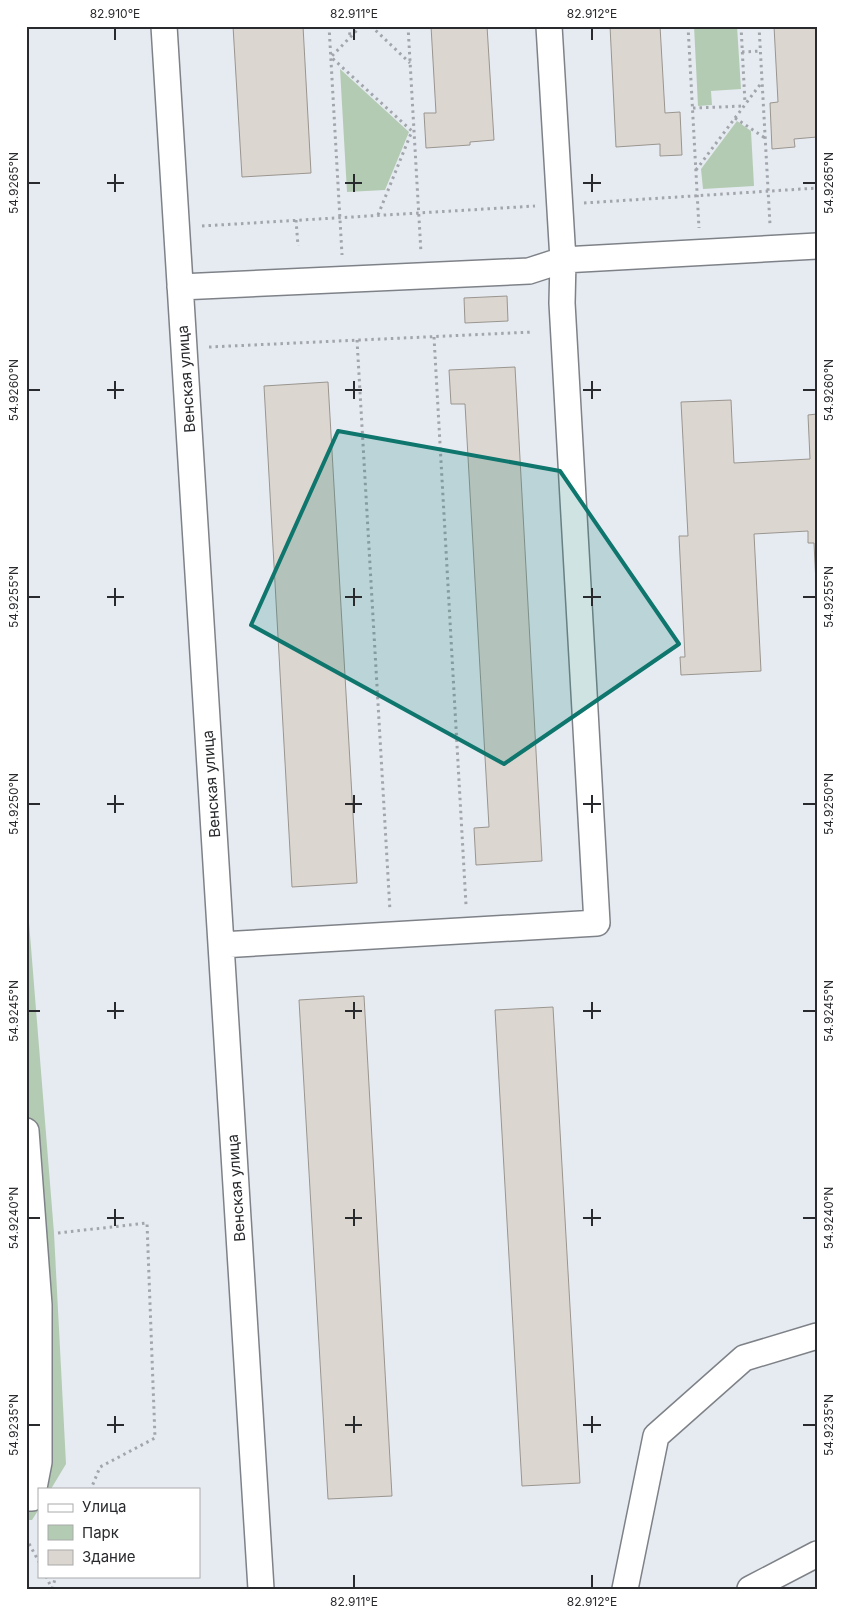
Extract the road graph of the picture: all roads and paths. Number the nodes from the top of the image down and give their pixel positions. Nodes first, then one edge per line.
1 (164, 26) edge
2 (329, 26) edge
3 (349, 26) edge
4 (361, 26) edge
5 (371, 26) edge
6 (408, 26) edge
7 (549, 26) edge
8 (688, 26) edge
9 (741, 26) edge
10 (759, 26) edge
11 (350, 38) junction
12 (761, 51) junction
13 (742, 52) junction
14 (331, 57) junction
15 (410, 63) junction
16 (762, 82) junction
17 (745, 105) junction
18 (693, 108) junction
19 (735, 118) junction
20 (413, 132) junction
21 (765, 138) junction
22 (696, 170) junction
23 (817, 188) edge
24 (768, 191) junction
25 (697, 195) junction
26 (560, 204) junction
27 (418, 213) junction
28 (378, 215) junction
29 (340, 217) junction
30 (296, 220) junction
31 (176, 228) junction
32 (298, 246) dead end
33 (817, 246) edge
34 (772, 248) junction
35 (700, 252) junction
36 (563, 260) junction
37 (422, 276) junction
38 (344, 279) junction
39 (180, 287) junction
40 (533, 332) dead end
41 (434, 337) junction
42 (357, 340) junction
43 (184, 348) junction
44 (467, 931) junction
45 (391, 935) junction
46 (221, 944) junction
47 (26, 1131) edge
48 (30, 1235) edge
49 (817, 1336) edge
50 (91, 1488) edge
51 (26, 1498) edge
52 (26, 1538) edge
53 (817, 1554) edge
54 (38, 1560) edge
55 (261, 1589) edge
56 (625, 1589) edge
57 (750, 1589) edge

1 - 31 street, Венская улица
2 - 14 path
3 - 11 path
4 - 11 path
5 - 15 path
6 - 15 path
7 - 26 street
8 - 18 path
9 - 13 path
10 - 12 path
11 - 14 path
12 - 13 path
12 - 16 path
13 - 17 path
14 - 20 path
14 - 29 path
15 - 20 path
16 - 17 path
16 - 21 path
17 - 18 path
17 - 19 path
18 - 22 path
19 - 21 path
19 - 22 path
20 - 27 path
20 - 28 path
21 - 24 path
22 - 25 path
23 - 24 path
24 - 25 path
24 - 34 path
25 - 26 path
25 - 35 path
26 - 27 path
26 - 36 street
27 - 28 path
27 - 37 path
28 - 29 path
29 - 30 path
29 - 38 path
30 - 31 path
30 - 32 path
31 - 39 street, Венская улица
33 - 34 street
34 - 35 street
35 - 36 street
36 - 37 street
36 - 44 street
37 - 38 street
38 - 39 street
39 - 43 street, Венская улица
40 - 41 path
41 - 42 path
41 - 44 path
42 - 43 path
42 - 45 path
43 - 46 street, Венская улица
44 - 45 street
45 - 46 street
46 - 55 street, Венская улица
47 - 48 street
48 - 50 path
48 - 51 street
49 - 56 street
52 - 54 path
53 - 57 street

